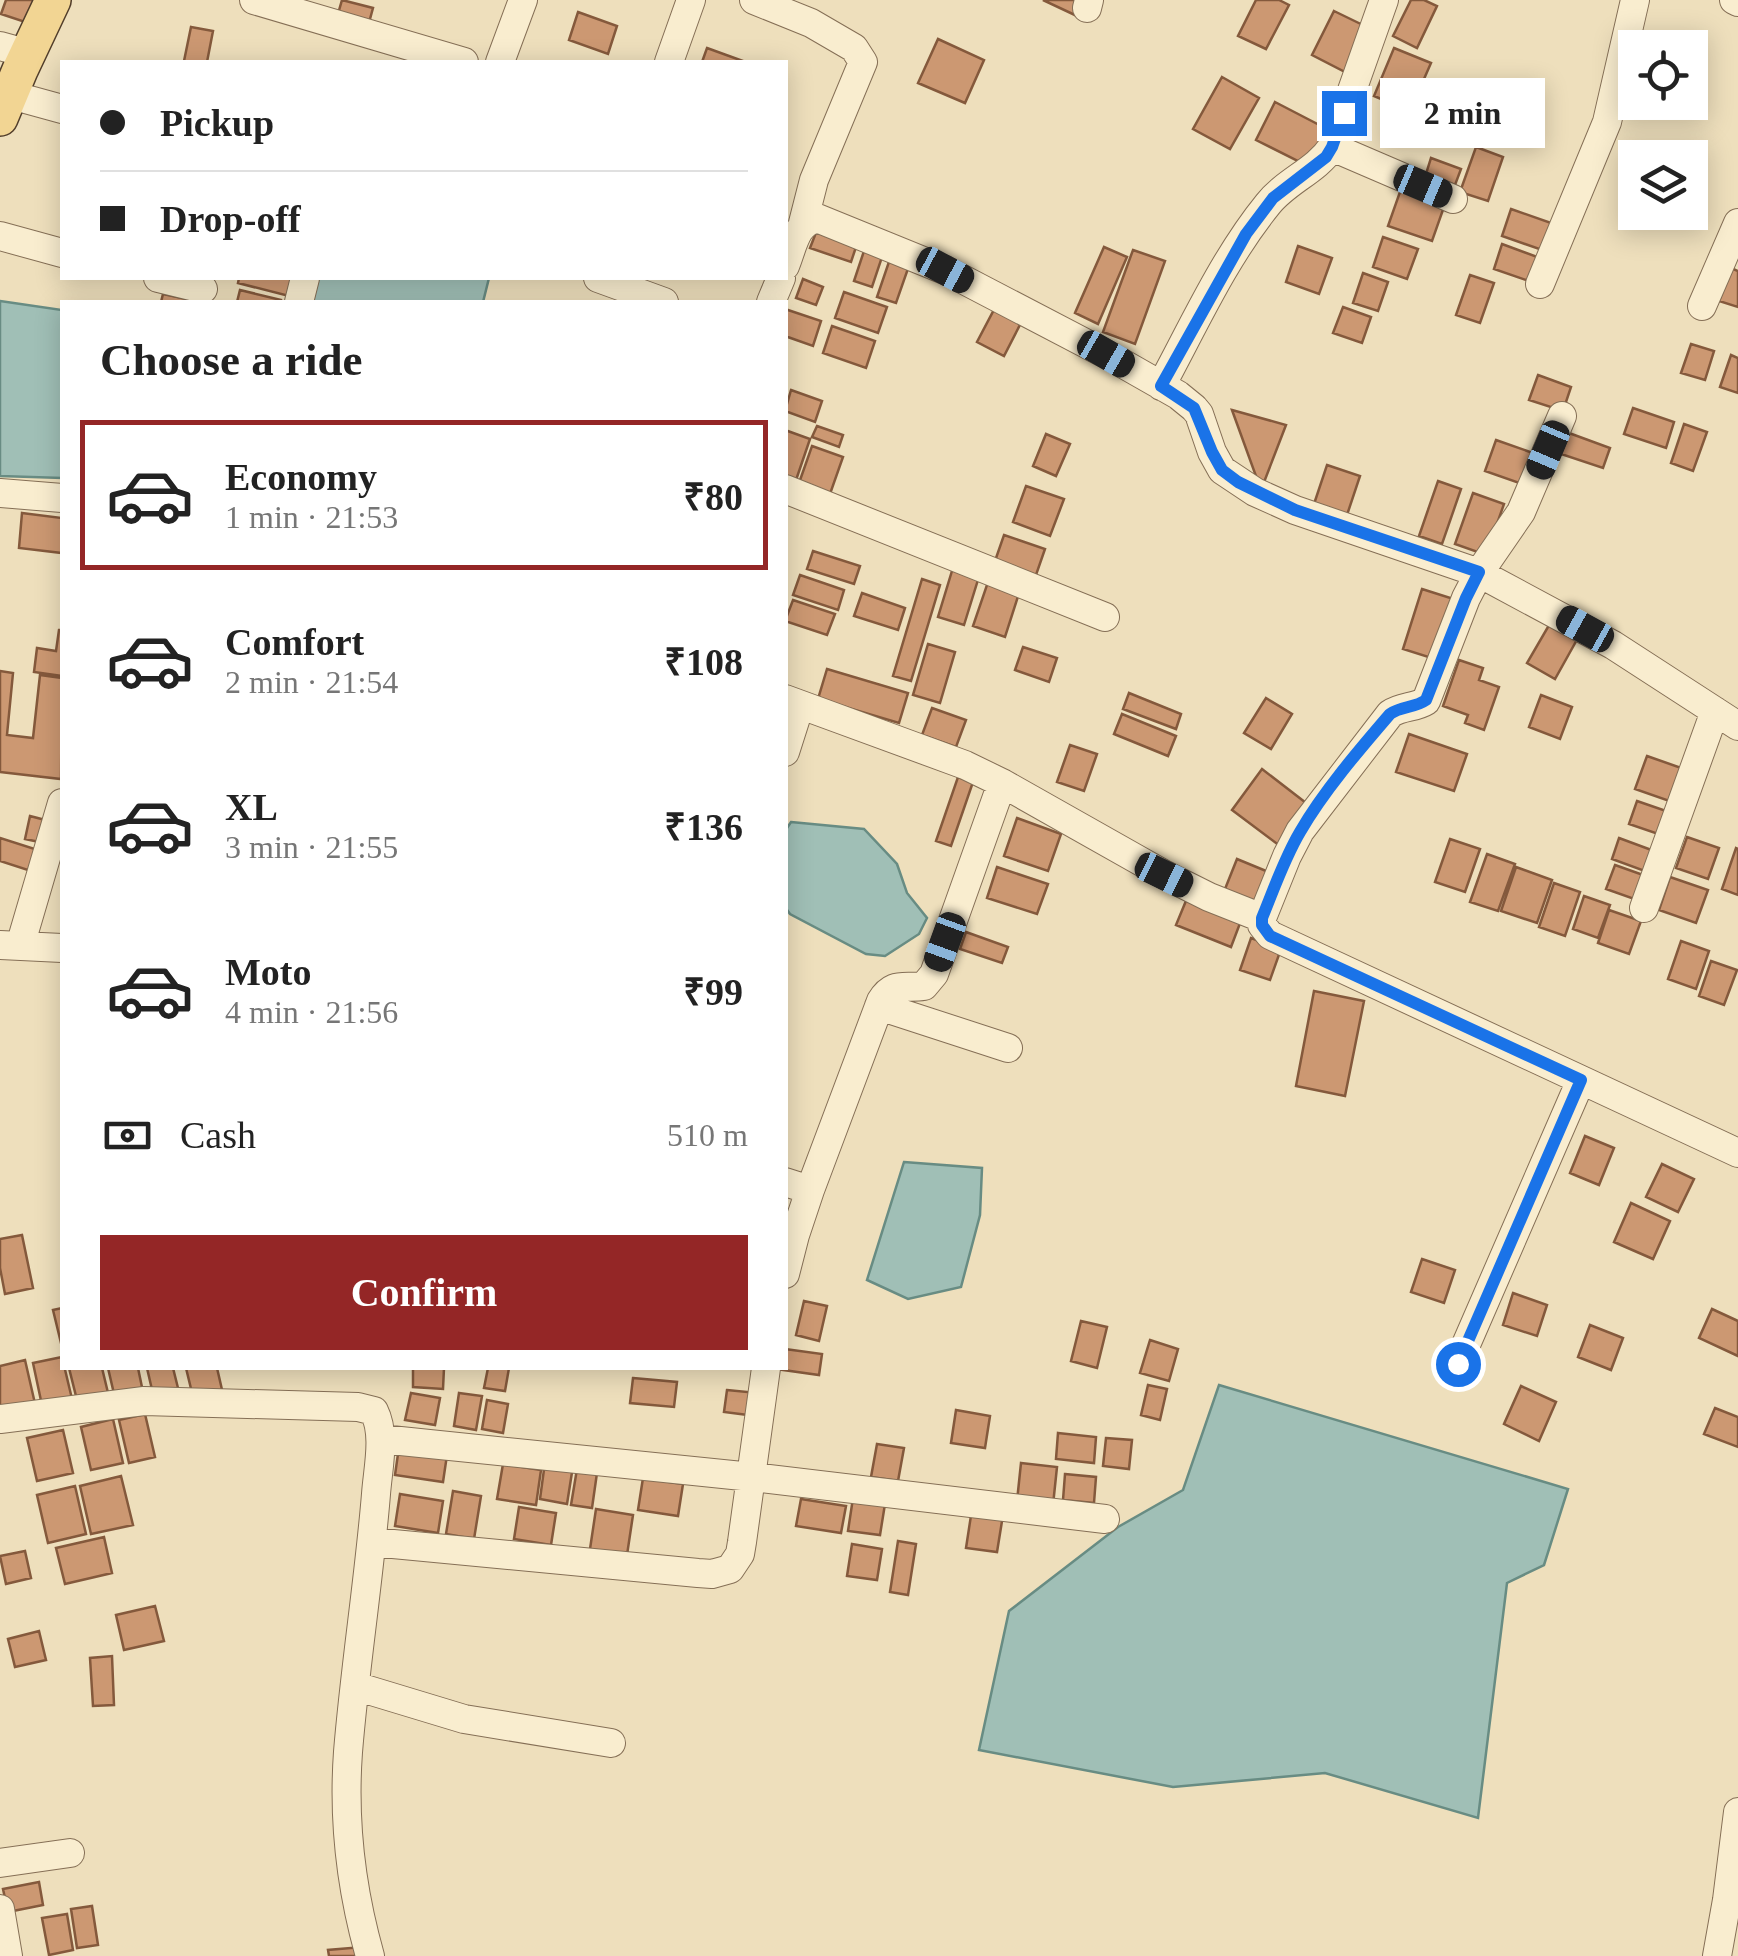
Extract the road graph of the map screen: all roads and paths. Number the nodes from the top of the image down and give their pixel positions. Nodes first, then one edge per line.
1 (53, 0) edge
2 (254, 0) edge
3 (523, 0) edge
4 (691, 0) edge
5 (754, 0) edge
6 (1384, 0) edge
7 (1635, 0) edge
8 (14, 50) edge
9 (457, 60) edge
10 (501, 60) edge
11 (670, 60) edge
12 (5, 106) edge
13 (60, 109) edge
14 (1332, 147) junction
15 (1453, 199) dead end
16 (1738, 222) edge
17 (803, 223) junction
18 (0, 236) edge
19 (60, 251) edge
20 (1732, 254) edge
21 (788, 259) edge
22 (166, 280) edge
23 (604, 280) edge
24 (1540, 284) dead end
25 (203, 289) dead end
26 (658, 300) edge
27 (1702, 306) dead end
28 (1161, 386) junction
29 (1562, 416) dead end
30 (788, 490) edge
31 (0, 492) edge
32 (60, 498) edge
33 (1479, 572) junction
34 (1105, 617) dead end
35 (792, 702) edge
36 (1726, 719) edge
37 (788, 731) edge
38 (1002, 783) junction
39 (60, 808) edge
40 (1644, 908) dead end
41 (1262, 918) junction
42 (10, 945) edge
43 (60, 948) edge
44 (879, 1006) junction
45 (1008, 1048) dead end
46 (1581, 1080) junction
47 (1738, 1153) edge
48 (798, 1186) edge
49 (788, 1262) edge
50 (1458, 1364) dead end
51 (766, 1370) edge
52 (0, 1419) edge
53 (380, 1439) junction
54 (752, 1477) junction
55 (1105, 1519) dead end
56 (372, 1542) junction
57 (355, 1686) junction
58 (611, 1743) dead end
59 (1738, 1812) edge
60 (70, 1853) dead end
61 (0, 1863) edge
62 (0, 1909) edge
63 (8, 1956) edge
64 (370, 1956) edge
65 (1717, 1956) edge

1 - 8 main road
2 - 9 street
3 - 10 street
4 - 11 street
5 - 17 street
6 - 14 street
7 - 24 street
8 - 12 main road
12 - 13 street
14 - 15 street
14 - 28 street
16 - 20 street
17 - 21 street
17 - 28 street
18 - 19 street
20 - 27 street
22 - 25 street
23 - 26 street
28 - 33 street
29 - 33 street
30 - 34 street
31 - 32 street
33 - 36 street
33 - 41 street
35 - 37 street
35 - 38 street
36 - 40 street
38 - 41 street
38 - 44 street
39 - 42 street
41 - 46 street
42 - 43 street
44 - 45 street
44 - 48 street
46 - 47 street
46 - 50 street
48 - 49 street
51 - 54 street
52 - 53 street
53 - 54 street
53 - 56 street
54 - 55 street
54 - 56 street
56 - 57 street
57 - 58 street
57 - 64 street
59 - 65 street
60 - 61 street
62 - 63 street

